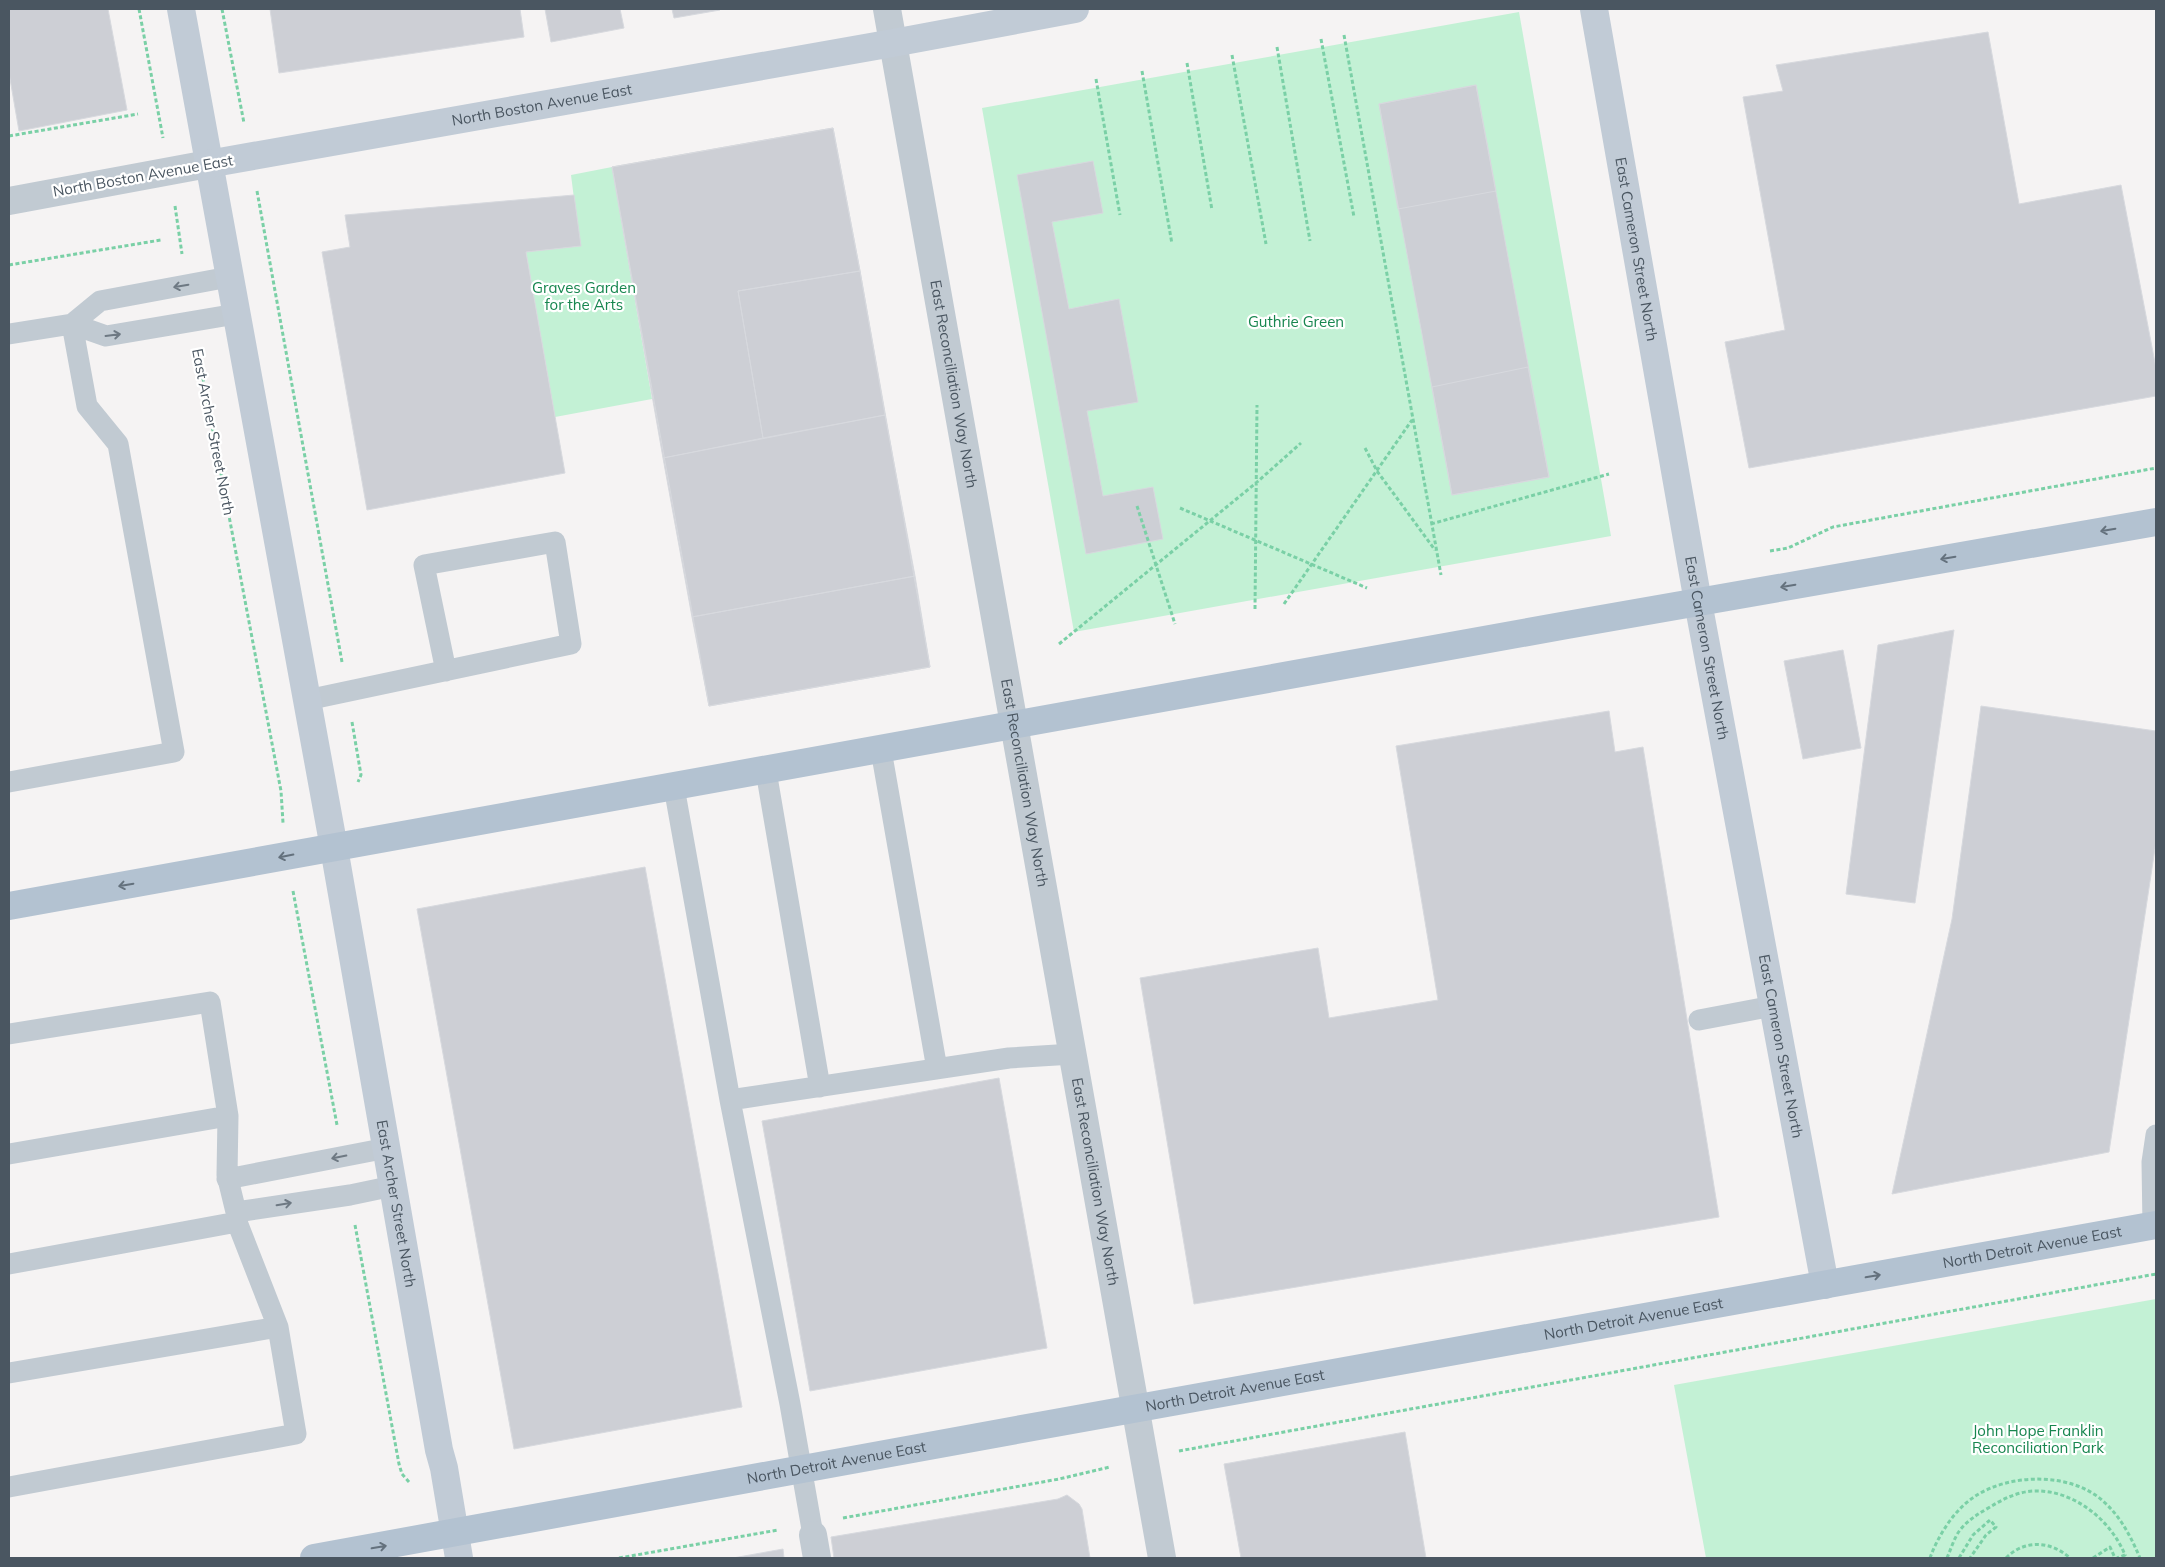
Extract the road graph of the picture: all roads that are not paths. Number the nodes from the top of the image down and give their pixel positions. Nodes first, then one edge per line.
1 (181, 9) edge
2 (887, 9) edge
3 (1075, 9) edge
4 (1594, 9) edge
5 (893, 44) junction
6 (208, 164) junction
7 (9, 201) edge
8 (229, 277) junction
9 (236, 314) junction
10 (72, 324) junction
11 (9, 334) edge
12 (2156, 522) edge
13 (1698, 602) junction
14 (446, 671) junction
15 (307, 700) junction
16 (1015, 725) junction
17 (881, 750) junction
18 (766, 771) junction
19 (9, 782) edge
20 (674, 787) junction
21 (334, 848) junction
22 (9, 906) edge
23 (1773, 1006) junction
24 (1699, 1020) dead end
25 (9, 1034) edge
26 (1073, 1054) junction
27 (937, 1069) junction
28 (820, 1087) junction
29 (730, 1100) junction
30 (228, 1116) junction
31 (2156, 1134) edge
32 (387, 1148) junction
33 (9, 1154) edge
34 (227, 1179) junction
35 (393, 1186) junction
36 (236, 1217) junction
37 (2155, 1226) edge
38 (9, 1264) edge
39 (1825, 1285) junction
40 (278, 1327) junction
41 (9, 1373) edge
42 (1134, 1409) junction
43 (802, 1470) junction
44 (9, 1487) edge
45 (814, 1539) edge
46 (457, 1546) edge
47 (314, 1558) edge
48 (1162, 1558) edge

1 - 6 street, East Archer Street North
2 - 5 street, East Reconciliation Way North
3 - 5 street, North Boston Avenue East
4 - 13 street, East Cameron Street North
5 - 6 street, North Boston Avenue East
5 - 16 street, East Reconciliation Way North
6 - 7 street, North Boston Avenue East
6 - 8 street, East Archer Street North
8 - 9 street, East Archer Street North
8 -> 10 lane
10 -> 9 lane
9 - 15 street, East Archer Street North
10 - 11 lane
10 - 19 lane
12 -> 13 main road
13 - 16 main road
13 - 23 street, East Cameron Street North
14 - 14 lane
14 - 15 lane
15 - 21 street, East Archer Street North
16 - 17 main road
16 - 26 street, East Reconciliation Way North
17 - 18 main road
17 - 27 lane
18 - 20 main road
18 - 28 lane
20 - 21 main road
20 - 29 lane
21 -> 22 main road
21 - 32 street, East Archer Street North
23 - 24 lane
23 - 39 street, East Cameron Street North
25 - 30 lane
26 - 27 lane
26 - 42 street, East Reconciliation Way North
27 - 28 lane
28 - 29 lane
29 - 43 lane
30 - 33 lane
30 - 34 lane
31 - 37 lane
32 -> 34 lane
32 - 35 street, East Archer Street North
34 - 36 lane
36 -> 35 lane
35 - 46 street, East Archer Street North
36 - 38 lane
36 - 40 lane
39 -> 37 main road, North Detroit Avenue East
39 - 42 main road, North Detroit Avenue East
40 - 41 lane
40 - 44 lane
42 - 43 main road, North Detroit Avenue East
42 - 48 street, East Reconciliation Way North
43 - 45 lane
43 - 46 main road, North Detroit Avenue East
47 -> 46 main road, North Detroit Avenue East

